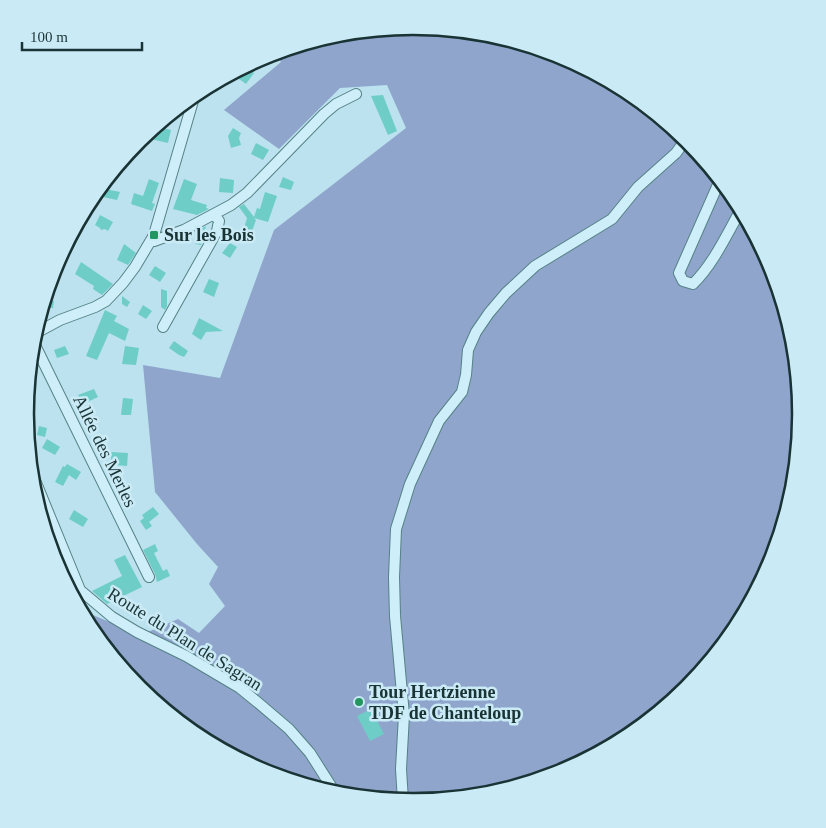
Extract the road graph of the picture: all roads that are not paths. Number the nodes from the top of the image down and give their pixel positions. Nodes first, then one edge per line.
1 (356, 94) dead end
2 (191, 107) edge
3 (682, 147) edge
4 (717, 187) edge
5 (215, 215) junction
6 (737, 217) edge
7 (151, 241) junction
8 (163, 327) dead end
9 (44, 329) edge
10 (39, 353) edge
11 (45, 506) edge
12 (149, 577) dead end
13 (329, 784) edge
14 (402, 793) edge

1 - 5 street
2 - 7 street
3 - 14 street
4 - 6 street
5 - 7 street
5 - 8 street
7 - 9 street
10 - 12 street, Allée des Merles
11 - 13 street, Route du Plan de Sagran

